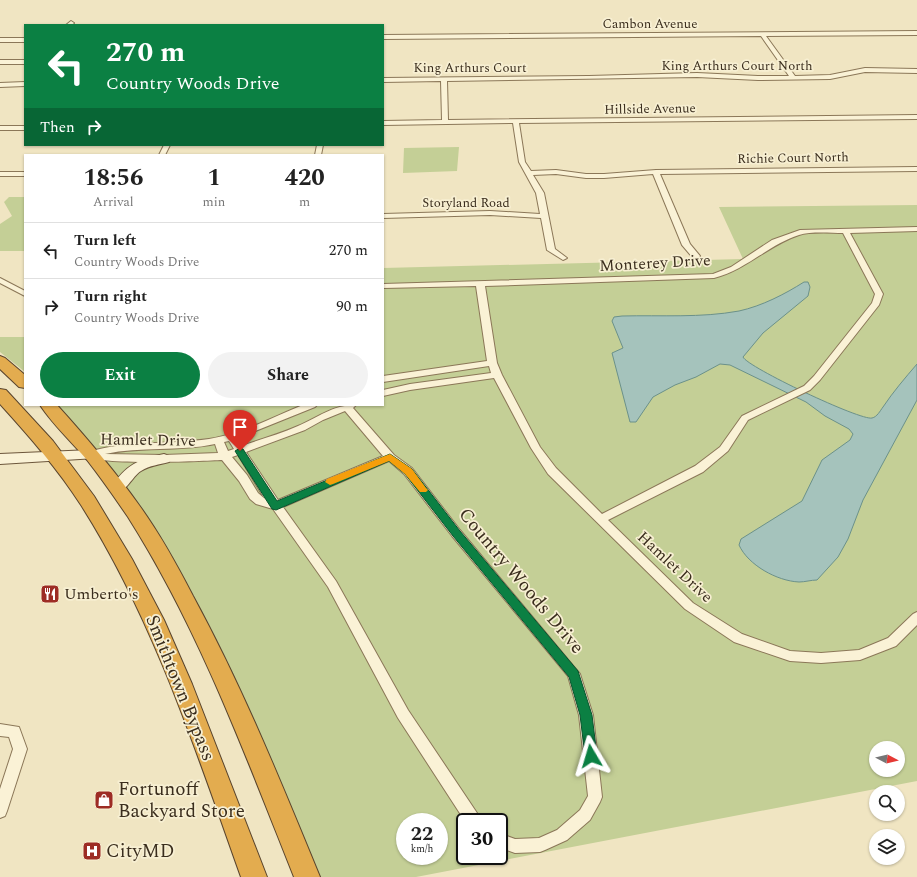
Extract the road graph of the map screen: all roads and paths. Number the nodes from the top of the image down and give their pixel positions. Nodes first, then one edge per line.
1 (917, 33) edge
2 (762, 34) junction
3 (384, 37) edge
4 (0, 40) edge
5 (24, 40) edge
6 (0, 62) edge
7 (24, 62) edge
8 (917, 71) edge
9 (793, 77) junction
10 (556, 79) joint
11 (384, 80) edge
12 (444, 80) junction
13 (24, 84) edge
14 (0, 85) edge
15 (917, 117) edge
16 (445, 122) junction
17 (384, 123) edge
18 (516, 123) junction
19 (0, 128) edge
20 (24, 128) edge
21 (917, 169) edge
22 (656, 172) junction
23 (528, 173) junction
24 (0, 174) edge
25 (24, 174) edge
26 (386, 215) edge
27 (545, 216) junction
28 (917, 229) edge
29 (845, 230) junction
30 (696, 256) dead end
31 (563, 258) dead end
32 (0, 280) edge
33 (480, 283) junction
34 (384, 286) edge
35 (24, 293) edge
36 (0, 361) edge
37 (492, 363) junction
38 (412, 374) junction
39 (497, 375) junction
40 (384, 379) edge
41 (24, 382) edge
42 (417, 386) junction
43 (0, 394) edge
44 (384, 394) edge
45 (49, 406) edge
46 (309, 406) edge
47 (349, 406) edge
48 (232, 436) junction
49 (218, 440) junction
50 (240, 451) junction
51 (91, 455) junction
52 (56, 456) junction
53 (226, 456) junction
54 (390, 457) junction
55 (0, 459) edge
56 (164, 459) junction
57 (118, 488) junction
58 (276, 506) junction
59 (601, 519) junction
60 (917, 617) edge
61 (0, 730) edge
62 (0, 811) edge
63 (468, 813) edge
64 (508, 843) edge
65 (254, 877) edge
66 (307, 877) edge

1 - 2 street, Cambon Avenue
2 - 3 street, Cambon Avenue
2 - 9 street
4 - 5 street
6 - 7 street
8 - 9 street, King Arthurs Court North
9 - 10 street, King Arthurs Court North
10 - 12 street, King Arthurs Court
11 - 12 street, King Arthurs Court
12 - 16 street
13 - 14 street
15 - 18 street, Hillside Avenue
16 - 17 street, Hillside Avenue
16 - 18 street, Hillside Avenue
18 - 23 street
19 - 20 street
21 - 22 street, Richie Court North
22 - 23 street
22 - 30 street
23 - 27 street
24 - 25 street
26 - 27 street, Storyland Road
27 - 31 street
28 - 29 street, Monterey Drive
29 - 33 street, Monterey Drive
29 - 59 street
32 - 35 street
33 - 34 street, Monterey Drive
33 - 37 street, Hamlet Drive
36 - 41 highway
37 - 38 street
37 - 39 street, Hamlet Drive
38 - 40 street
38 - 42 street
39 - 42 street
39 - 59 street, Hamlet Drive
42 - 44 street
43 - 52 highway, Smithtown Bypass
45 - 51 highway
46 - 48 street, Hamlet Drive
47 - 50 street, Hamlet Drive
47 - 54 street, Country Woods Drive
48 - 49 street, Hamlet Drive
48 - 50 street
49 - 51 street, Hamlet Drive
49 - 53 street
50 - 53 street, Hamlet Drive
50 - 58 street
51 - 52 street
51 - 56 street, Hamlet Drive
51 - 57 highway
52 - 55 street
52 - 65 highway, Smithtown Bypass
53 - 56 street, Hamlet Drive
53 - 58 street
54 - 58 street
54 - 64 street, Country Woods Drive
56 - 57 street
57 - 66 highway
58 - 63 street
59 - 60 street, Hamlet Drive
61 - 62 street

